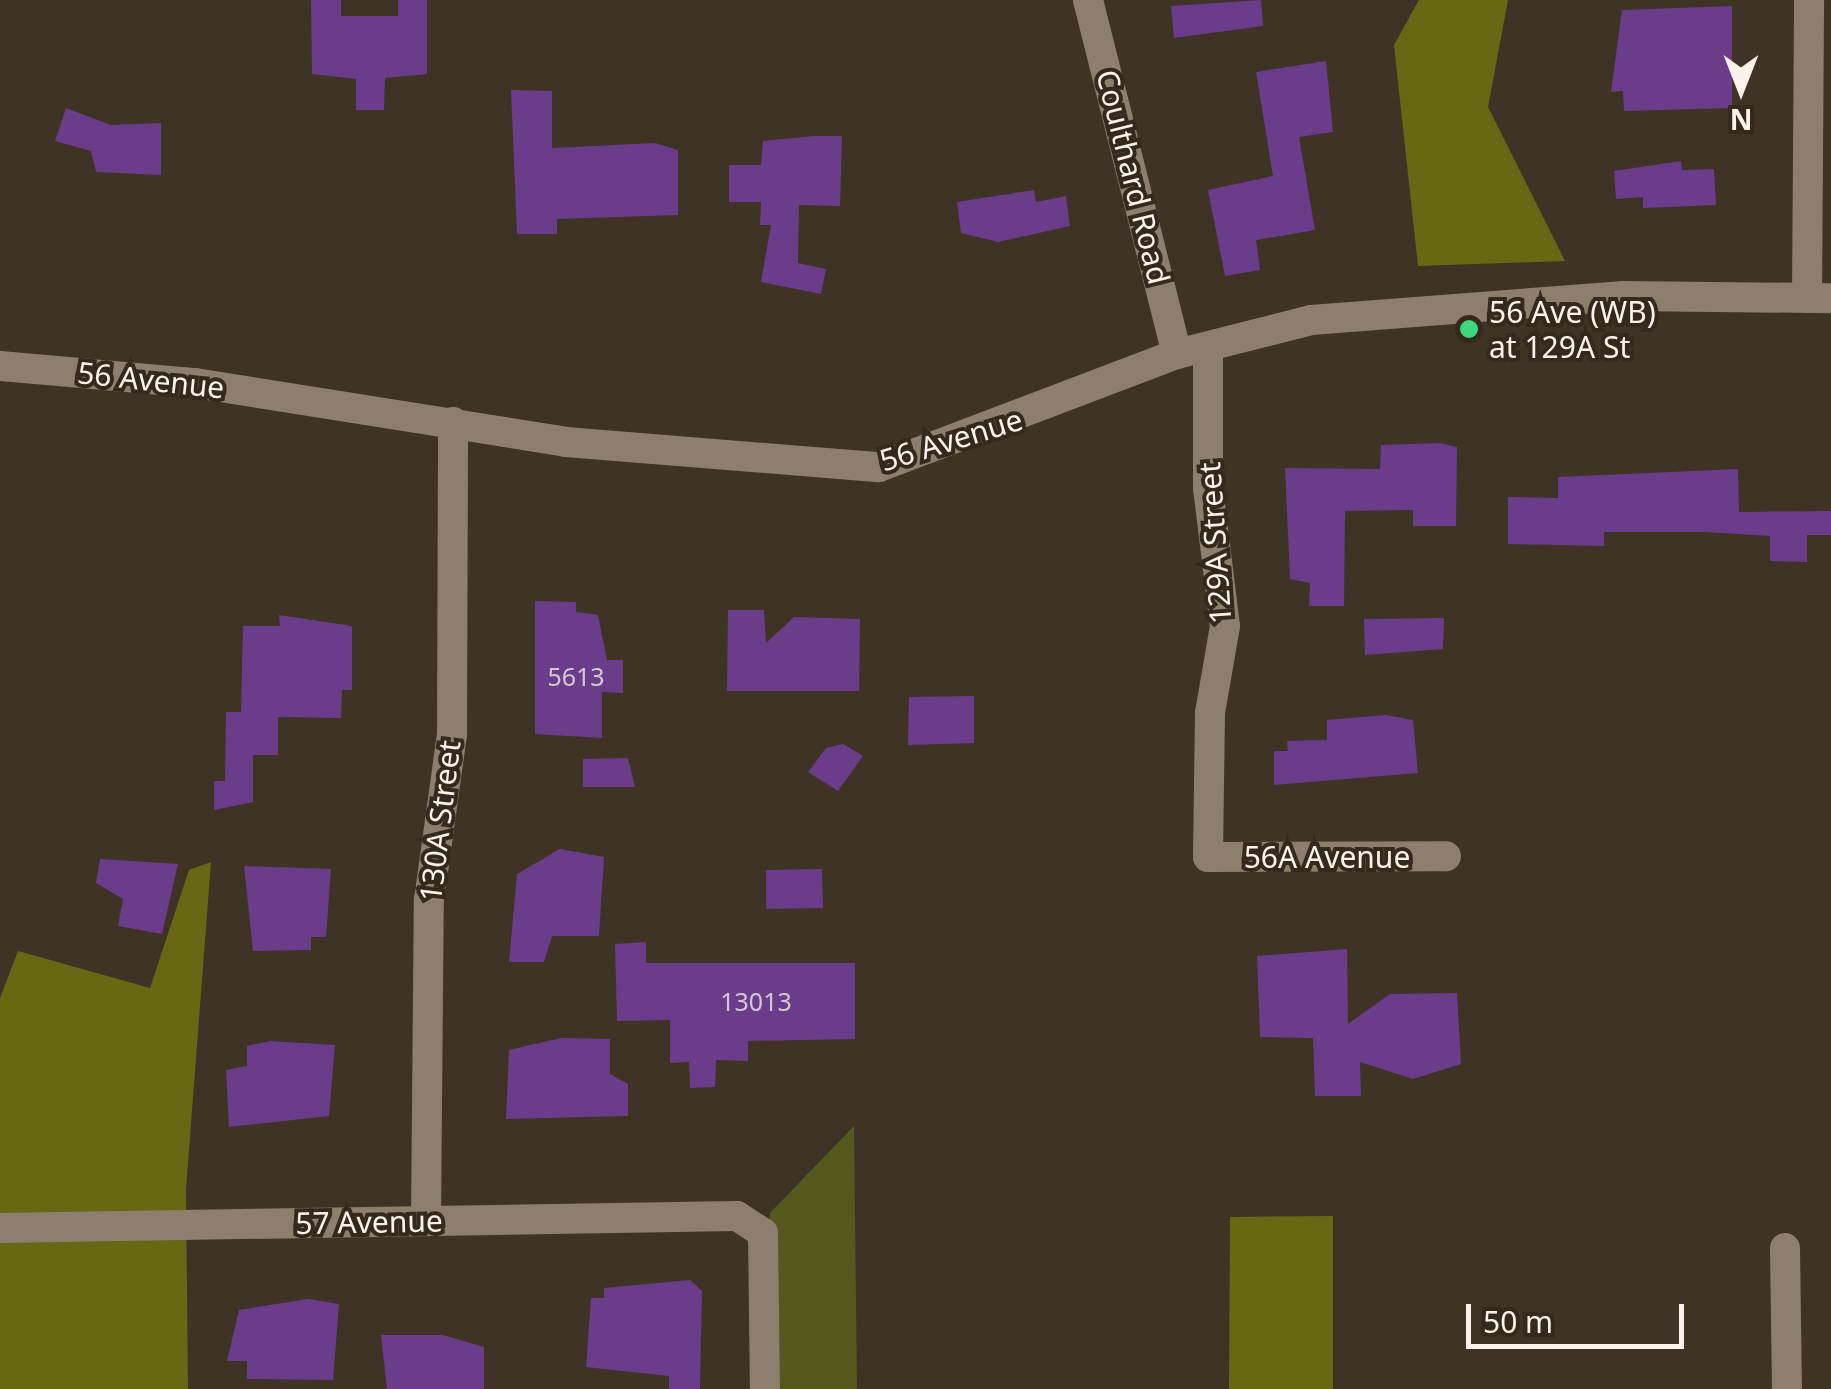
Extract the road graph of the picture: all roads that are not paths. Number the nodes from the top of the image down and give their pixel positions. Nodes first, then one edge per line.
1 (1088, 0) edge
2 (1809, 0) edge
3 (1819, 298) edge
4 (1208, 348) junction
5 (1177, 354) junction
6 (0, 366) edge
7 (453, 422) junction
8 (1446, 856) dead end
9 (1208, 857) joint
10 (426, 1220) junction
11 (0, 1228) edge
12 (1784, 1248) dead end
13 (765, 1389) edge
14 (1787, 1389) edge

1 - 5 street, Coulthard Road
2 - 3 street
3 - 4 street, 56 Avenue
4 - 5 street, 56 Avenue
4 - 9 street, 129A Street
5 - 7 street, 56 Avenue
6 - 7 street, 56 Avenue
7 - 10 street, 130A Street
8 - 9 street, 56A Avenue
10 - 11 street, 57 Avenue
10 - 13 street, 57 Avenue
12 - 14 street

